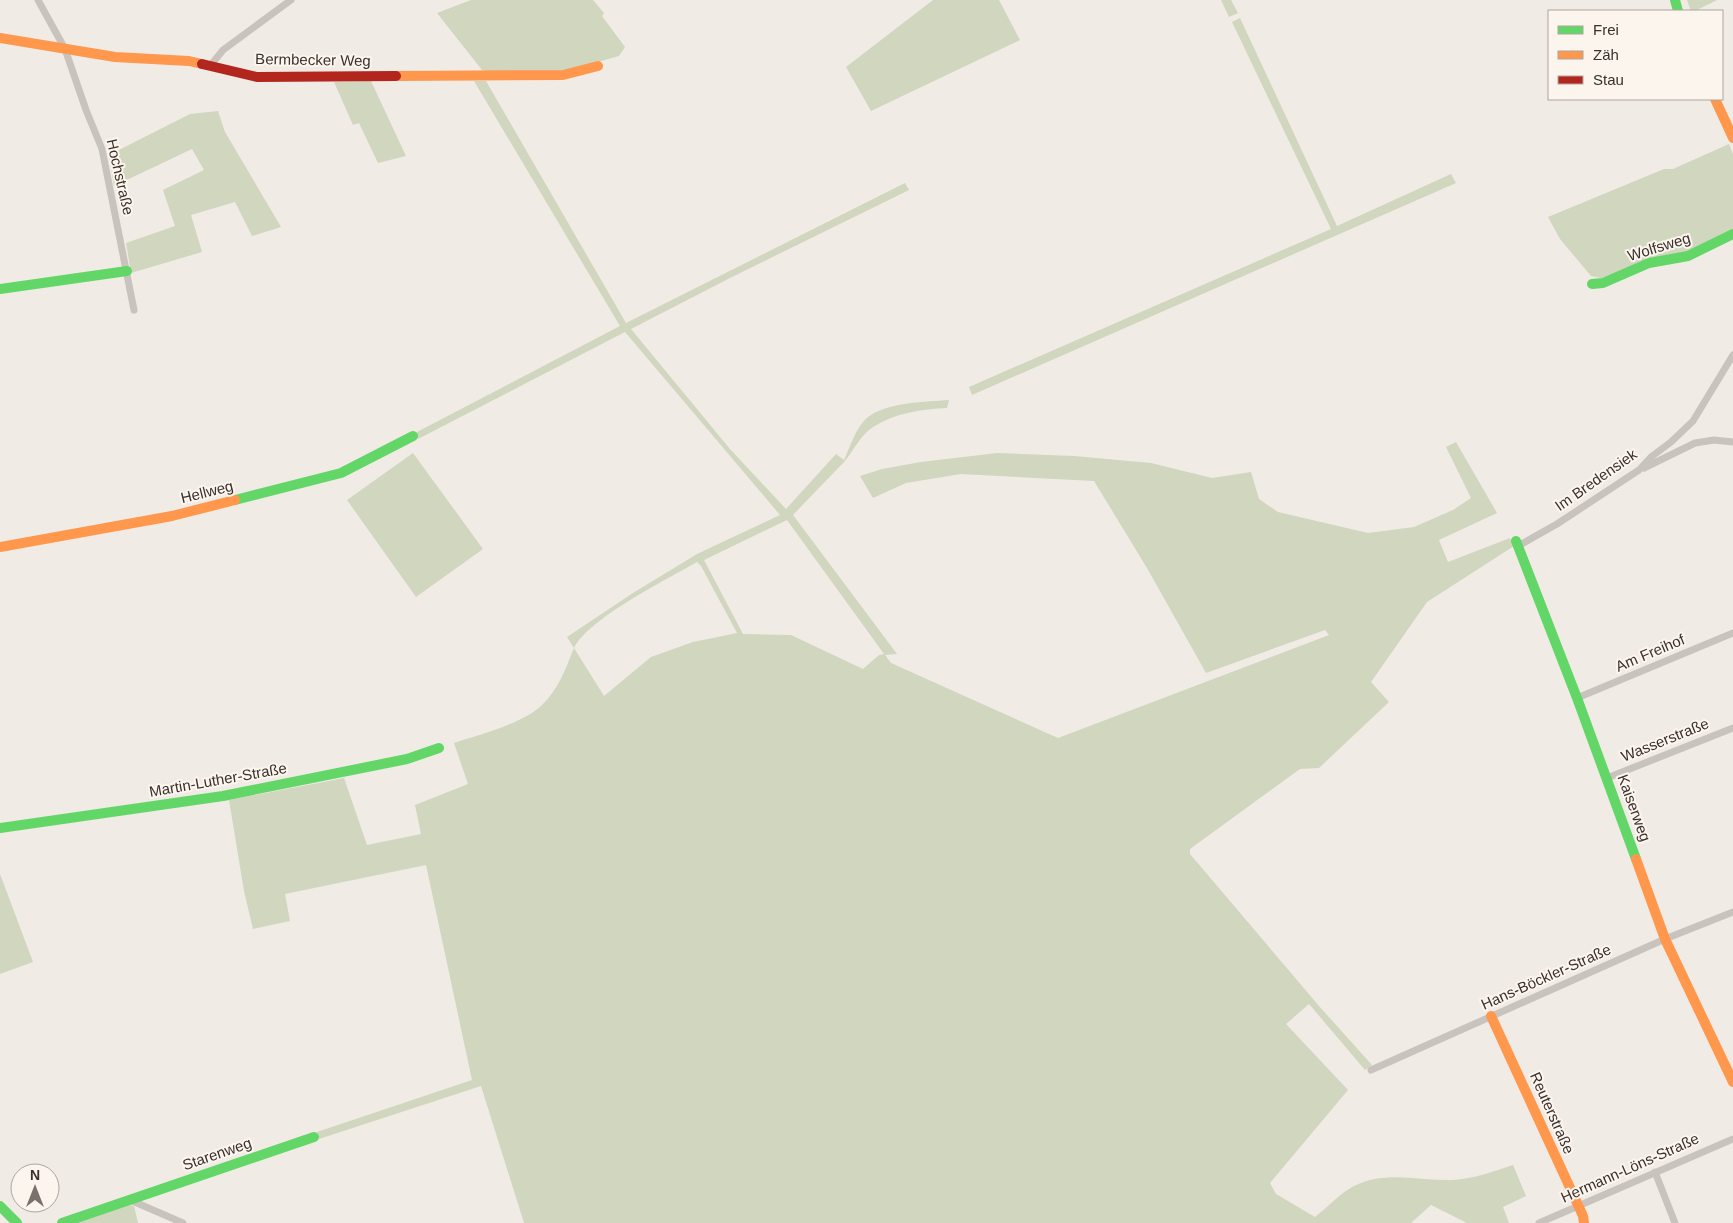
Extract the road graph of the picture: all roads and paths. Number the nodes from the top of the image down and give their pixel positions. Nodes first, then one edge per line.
1 (38, 0) edge
2 (291, 0) edge
3 (0, 38) edge
4 (65, 49) junction
5 (210, 66) junction
6 (598, 66) dead end
7 (1715, 100) edge
8 (1733, 138) edge
9 (1733, 234) edge
10 (127, 271) junction
11 (1592, 284) dead end
12 (0, 289) edge
13 (134, 310) dead end
14 (1733, 355) edge
15 (413, 436) dead end
16 (1733, 442) edge
17 (1639, 470) junction
18 (1517, 543) joint
19 (0, 547) edge
20 (1733, 633) edge
21 (1577, 698) junction
22 (1733, 728) edge
23 (439, 748) dead end
24 (1607, 778) junction
25 (0, 828) edge
26 (1733, 912) edge
27 (1665, 939) junction
28 (1491, 1016) junction
29 (1371, 1070) dead end
30 (1733, 1082) edge
31 (314, 1137) dead end
32 (1733, 1139) edge
33 (1655, 1172) junction
34 (130, 1200) junction
35 (0, 1206) edge
36 (1578, 1207) junction
37 (0, 1214) edge
38 (9, 1223) edge
39 (17, 1223) edge
40 (62, 1223) edge
41 (183, 1223) edge
42 (1539, 1223) edge
43 (1584, 1223) edge
44 (1675, 1223) edge

1 - 4 street, Hochstraße
2 - 5 street
3 - 4 street, Bermbecker Weg
4 - 5 street, Bermbecker Weg
4 - 10 street, Hochstraße
5 - 6 street, Bermbecker Weg
7 - 8 street
9 - 11 street, Wolfsweg
10 - 12 street
10 - 13 street, Hochstraße
14 - 17 street, Im Bredensiek
15 - 19 street, Hellweg
16 - 17 street
17 - 18 street, Im Bredensiek
18 - 21 street, Kaiserweg
20 - 21 street, Am Freihof
21 - 24 street, Kaiserweg
22 - 24 street, Wasserstraße
23 - 25 street, Martin-Luther-Straße
24 - 27 street, Kaiserweg
26 - 27 street, Hans-Böckler-Straße
27 - 28 street, Hans-Böckler-Straße
27 - 30 street, Kaiserweg
28 - 29 street, Hans-Böckler-Straße
28 - 36 street, Reuterstraße
31 - 34 street, Starenweg
32 - 33 street, Hermann-Löns-Straße
33 - 36 street, Hermann-Löns-Straße
33 - 44 street
34 - 40 street, Starenweg
34 - 41 street
35 - 39 street
36 - 42 street, Hermann-Löns-Straße
36 - 43 street, Reuterstraße
37 - 38 street

